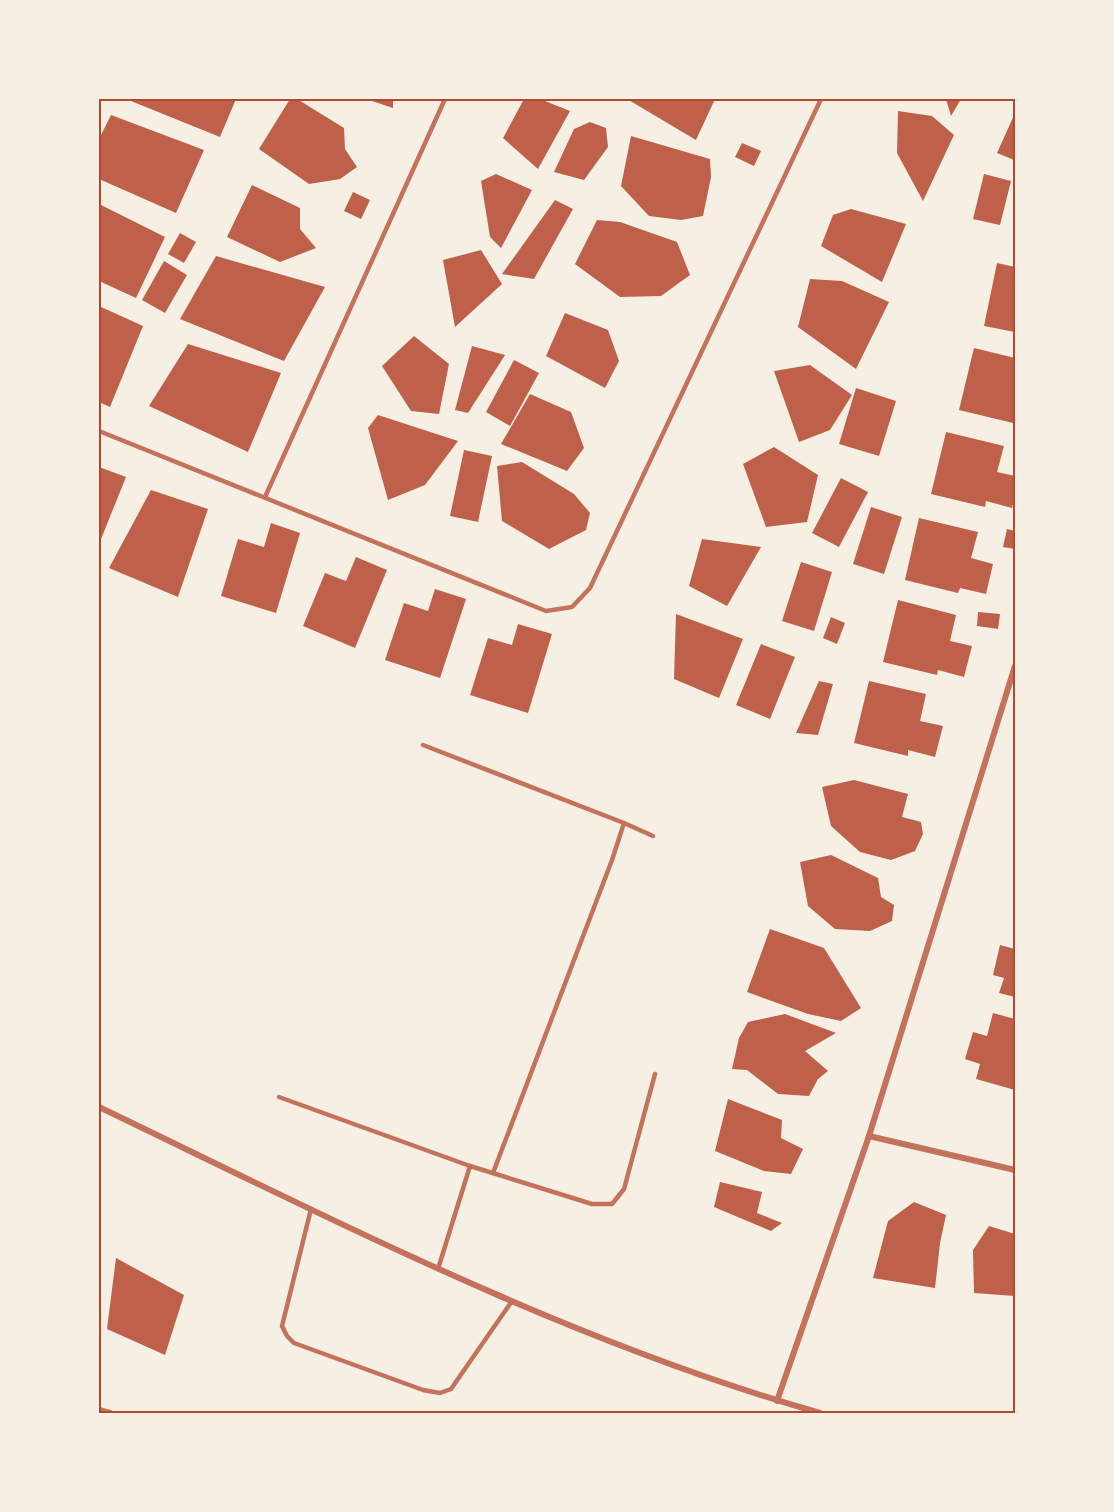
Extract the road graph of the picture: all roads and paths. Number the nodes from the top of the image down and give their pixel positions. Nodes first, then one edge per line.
1 (445, 99) edge
2 (821, 99) edge
3 (99, 431) edge
4 (265, 497) junction
5 (1015, 666) edge
6 (423, 745) dead end
7 (624, 823) junction
8 (653, 836) dead end
9 (656, 1074) dead end
10 (279, 1097) dead end
11 (99, 1107) edge
12 (869, 1136) junction
13 (470, 1166) junction
14 (1015, 1170) edge
15 (493, 1173) junction
16 (311, 1209) junction
17 (438, 1269) junction
18 (512, 1301) junction
19 (777, 1401) junction
20 (99, 1410) edge
21 (110, 1413) edge
22 (820, 1413) edge

1 - 4 lane
2 - 4 lane
3 - 4 lane
5 - 12 street
6 - 7 lane
7 - 8 lane
7 - 15 lane
9 - 15 lane
10 - 13 lane
11 - 16 street
12 - 14 street
12 - 19 street
13 - 15 lane
13 - 17 lane
16 - 17 street
16 - 18 lane
17 - 18 street
18 - 19 street
19 - 22 street
20 - 21 street

